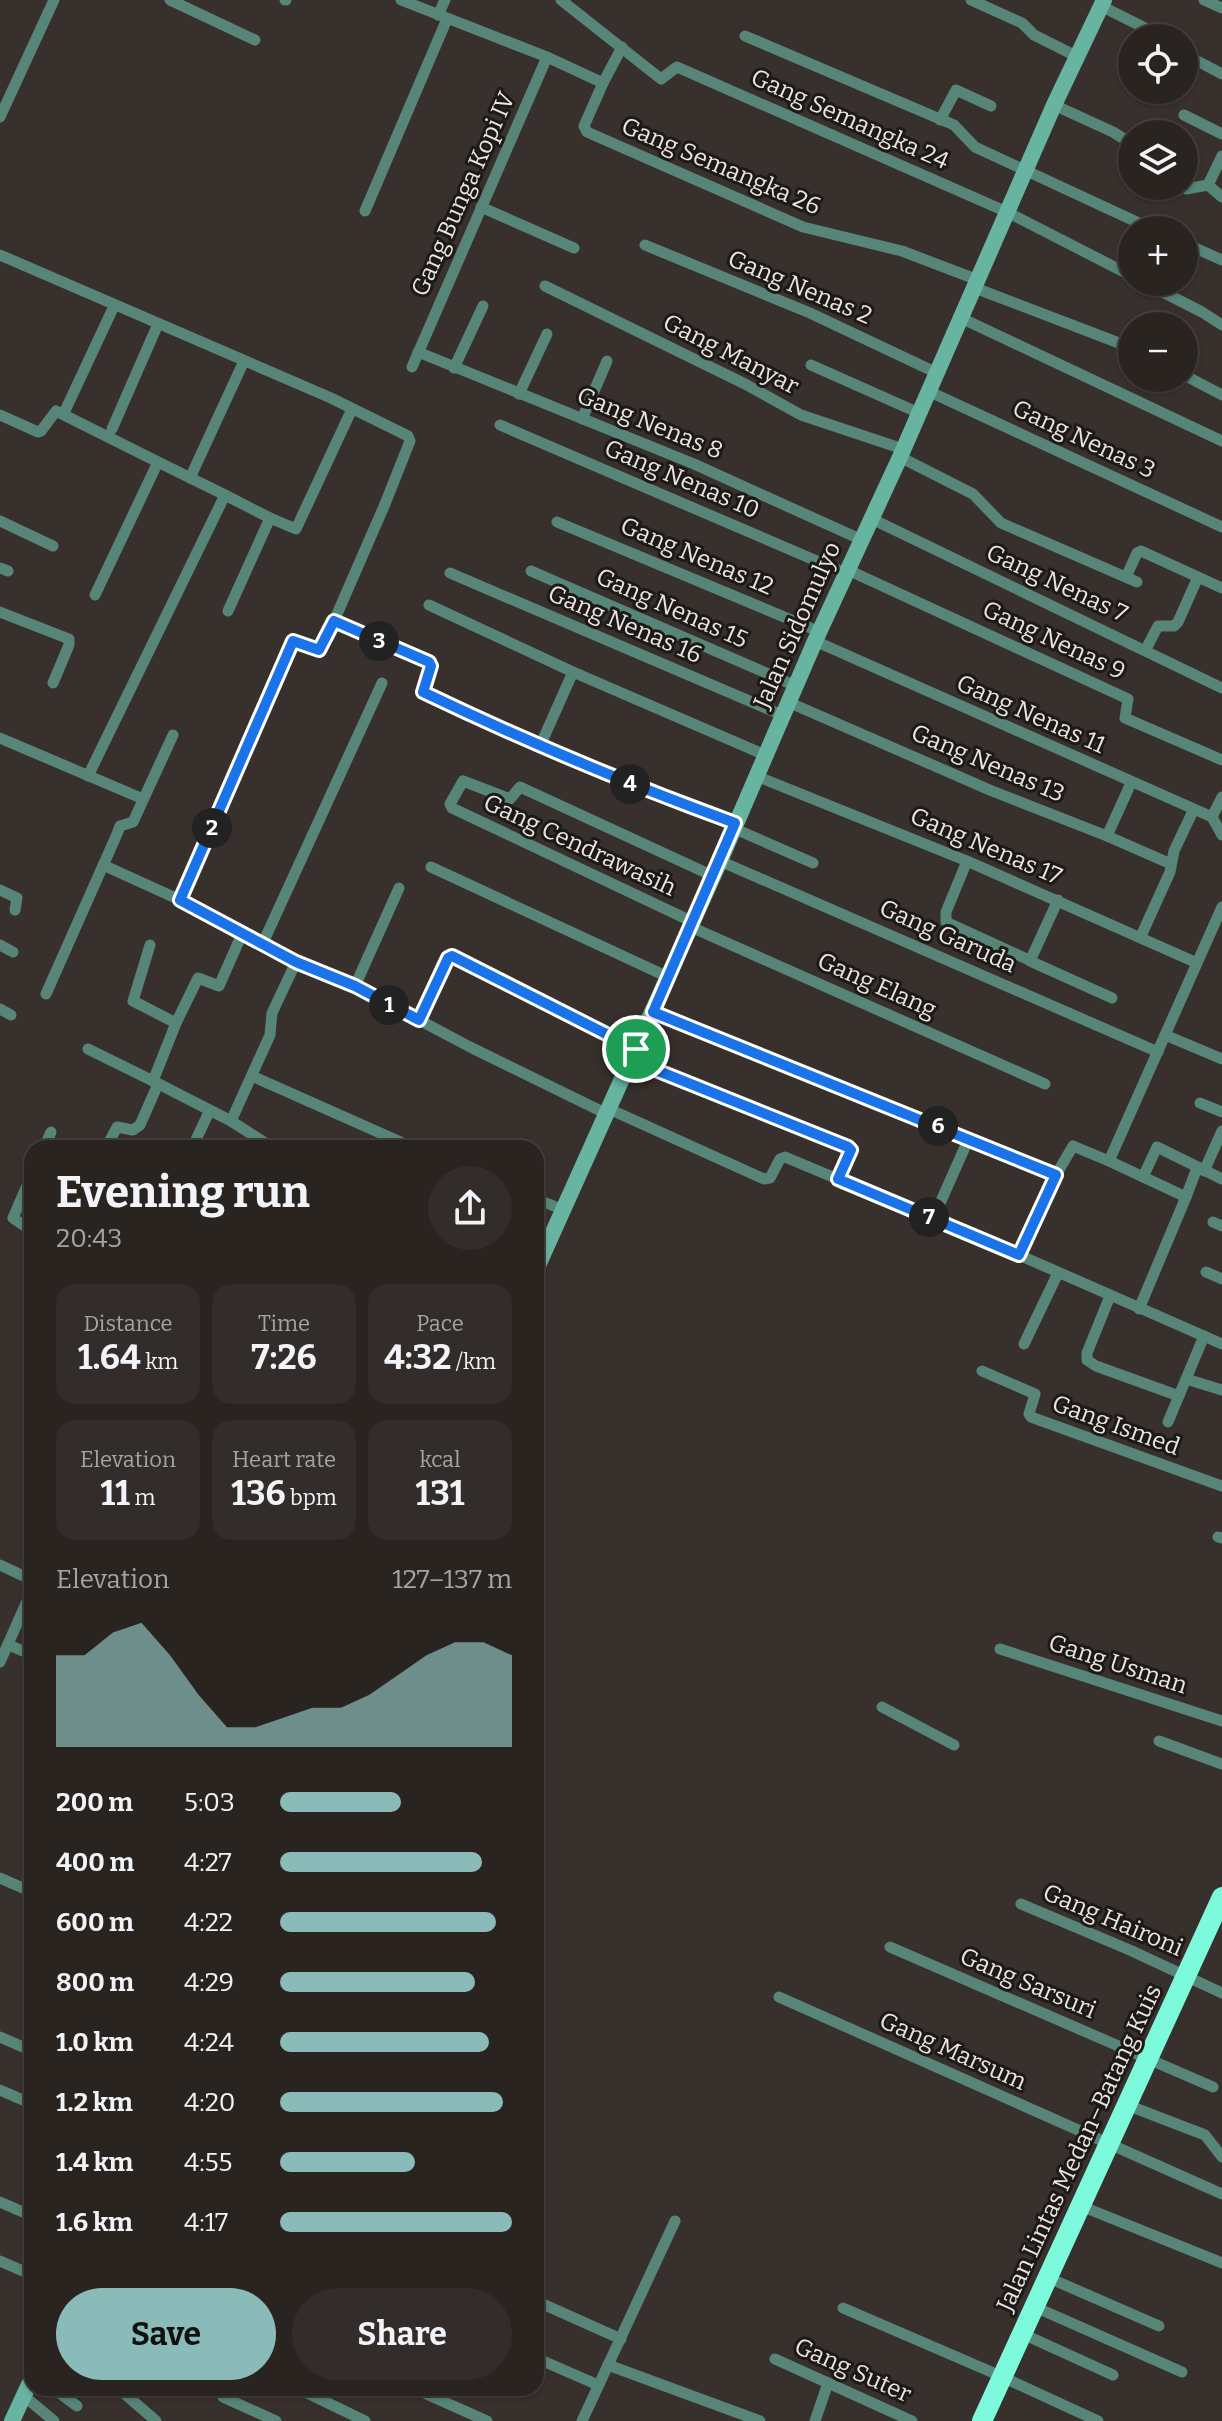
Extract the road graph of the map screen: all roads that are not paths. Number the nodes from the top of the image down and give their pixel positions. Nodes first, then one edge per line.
1 (54, 0) edge
2 (170, 0) edge
3 (401, 0) edge
4 (445, 0) edge
5 (561, 0) edge
6 (971, 0) edge
7 (1204, 0) edge
8 (1222, 8) edge
9 (1100, 9) edge
10 (442, 17) junction
11 (1134, 24) edge
12 (745, 36) dead end
13 (255, 40) dead end
14 (622, 47) junction
15 (547, 57) junction
16 (1078, 57) junction
17 (1198, 61) edge
18 (1222, 74) edge
19 (603, 83) junction
20 (1054, 105) junction
21 (991, 106) dead end
22 (1184, 115) dead end
23 (0, 117) edge
24 (940, 120) junction
25 (1222, 134) edge
26 (1118, 135) edge
27 (1222, 156) edge
28 (1026, 169) junction
29 (1198, 183) edge
30 (1198, 188) edge
31 (1222, 197) edge
32 (481, 207) junction
33 (365, 211) dead end
34 (1007, 212) junction
35 (1125, 216) edge
36 (645, 245) dead end
37 (574, 248) dead end
38 (1198, 249) edge
39 (0, 255) edge
40 (1222, 260) edge
41 (1118, 269) edge
42 (976, 284) junction
43 (545, 286) dead end
44 (1171, 296) edge
45 (114, 306) junction
46 (483, 306) dead end
47 (961, 318) junction
48 (158, 324) junction
49 (1222, 325) edge
50 (547, 334) dead end
51 (1118, 342) edge
52 (419, 351) junction
53 (244, 361) junction
54 (607, 361) dead end
55 (811, 365) dead end
56 (412, 367) dead end
57 (454, 368) junction
58 (937, 373) junction
59 (1198, 382) edge
60 (928, 391) junction
61 (519, 394) junction
62 (1222, 395) edge
63 (352, 409) junction
64 (64, 413) junction
65 (919, 413) junction
66 (0, 415) edge
67 (582, 419) junction
68 (500, 425) dead end
69 (112, 429) dead end
70 (1222, 441) edge
71 (902, 453) junction
72 (158, 462) junction
73 (190, 478) junction
74 (225, 495) junction
75 (270, 518) junction
76 (872, 519) junction
77 (0, 521) edge
78 (557, 522) dead end
79 (1222, 527) edge
80 (862, 540) junction
81 (53, 546) dead end
82 (531, 571) dead end
83 (847, 572) junction
84 (450, 573) dead end
85 (1198, 577) junction
86 (1222, 588) edge
87 (95, 595) dead end
88 (429, 605) dead end
89 (228, 611) dead end
90 (0, 612) edge
91 (334, 621) junction
92 (818, 636) junction
93 (1146, 649) junction
94 (573, 672) junction
95 (53, 683) dead end
96 (382, 683) dead end
97 (796, 686) junction
98 (1222, 688) edge
99 (785, 709) junction
100 (173, 735) dead end
101 (0, 738) edge
102 (540, 746) junction
103 (765, 755) junction
104 (1222, 760) edge
105 (88, 776) junction
106 (756, 776) junction
107 (1131, 783) junction
108 (1222, 797) edge
109 (143, 799) junction
110 (450, 806) joint
111 (1193, 811) junction
112 (1212, 817) junction
113 (734, 825) junction
114 (1222, 835) edge
115 (1107, 836) junction
116 (967, 861) junction
117 (813, 863) dead end
118 (1171, 864) junction
119 (103, 865) junction
120 (431, 867) dead end
121 (717, 868) junction
122 (399, 888) dead end
123 (0, 890) edge
124 (180, 900) junction
125 (1058, 900) junction
126 (1222, 907) edge
127 (15, 910) dead end
128 (692, 924) junction
129 (242, 934) junction
130 (1141, 936) junction
131 (0, 945) edge
132 (150, 945) dead end
133 (262, 945) junction
134 (13, 952) dead end
135 (1029, 960) junction
136 (296, 962) junction
137 (1197, 963) junction
138 (668, 977) junction
139 (355, 986) junction
140 (46, 994) dead end
141 (1112, 998) dead end
142 (653, 1012) junction
143 (419, 1020) junction
144 (176, 1023) junction
145 (1165, 1035) junction
146 (88, 1049) dead end
147 (1158, 1052) junction
148 (633, 1054) junction
149 (1222, 1059) edge
150 (252, 1076) junction
151 (156, 1082) junction
152 (1045, 1084) dead end
153 (1200, 1103) dead end
154 (1221, 1109) edge
155 (608, 1111) junction
156 (209, 1112) junction
157 (231, 1121) junction
158 (1222, 1131) edge
159 (51, 1132) dead end
160 (969, 1138) junction
161 (48, 1140) edge
162 (110, 1140) edge
163 (196, 1140) edge
164 (261, 1140) edge
165 (396, 1140) edge
166 (1109, 1161) junction
167 (1200, 1169) junction
168 (1056, 1175) junction
169 (1143, 1177) junction
170 (838, 1179) junction
171 (1222, 1179) edge
172 (24, 1193) edge
173 (1186, 1197) junction
174 (544, 1202) edge
175 (564, 1210) junction
176 (933, 1219) junction
177 (24, 1226) edge
178 (544, 1253) edge
179 (1019, 1255) junction
180 (1206, 1272) dead end
181 (1058, 1273) junction
182 (1222, 1279) edge
183 (1110, 1296) junction
184 (1139, 1309) junction
185 (1204, 1336) junction
186 (1024, 1344) dead end
187 (1222, 1344) edge
188 (982, 1371) dead end
189 (1186, 1379) junction
190 (1222, 1390) edge
191 (1179, 1396) junction
192 (1168, 1422) dead end
193 (1222, 1486) edge
194 (0, 1565) edge
195 (24, 1576) edge
196 (24, 1609) edge
197 (9, 1645) junction
198 (1000, 1649) dead end
199 (24, 1652) edge
200 (0, 1662) edge
201 (882, 1707) dead end
202 (1222, 1721) edge
203 (1159, 1741) dead end
204 (954, 1745) dead end
205 (1222, 1764) edge
206 (0, 1878) edge
207 (24, 1888) edge
208 (1021, 1904) dead end
209 (1220, 1905) edge
210 (890, 1947) dead end
211 (1186, 1976) junction
212 (1222, 1993) edge
213 (779, 1997) dead end
214 (0, 2037) edge
215 (24, 2048) edge
216 (1149, 2059) junction
217 (1213, 2087) dead end
218 (0, 2090) edge
219 (24, 2100) edge
220 (1127, 2105) junction
221 (1109, 2145) junction
222 (1222, 2157) edge
223 (1222, 2194) edge
224 (0, 2202) edge
225 (1081, 2206) junction
226 (24, 2212) edge
227 (675, 2221) dead end
228 (0, 2261) edge
229 (1222, 2263) edge
230 (24, 2272) edge
231 (1049, 2278) junction
232 (544, 2305) edge
233 (1035, 2307) junction
234 (843, 2308) dead end
235 (1159, 2326) dead end
236 (1023, 2334) junction
237 (621, 2339) junction
238 (775, 2359) dead end
239 (544, 2361) edge
240 (608, 2365) junction
241 (1182, 2372) dead end
242 (1113, 2375) dead end
243 (1002, 2377) junction
244 (828, 2383) junction
245 (598, 2385) junction
246 (64, 2396) edge
247 (127, 2396) edge
248 (313, 2396) edge
249 (431, 2396) edge
250 (223, 2397) dead end
251 (77, 2406) dead end
252 (18, 2408) edge
253 (54, 2421) edge
254 (156, 2421) edge
255 (276, 2421) edge
256 (365, 2421) edge
257 (487, 2421) edge
258 (582, 2421) edge
259 (760, 2421) edge
260 (815, 2421) edge
261 (912, 2421) edge
262 (982, 2421) edge
263 (1098, 2421) edge

1 - 23 street
2 - 13 street
3 - 10 street
4 - 10 street
5 - 14 street
6 - 16 street
7 - 8 street
9 - 11 street
9 - 16 street, Jalan Sidomulyo
10 - 15 street
10 - 33 street
12 - 24 street
14 - 19 street
14 - 34 street, Gang Semangka 24
15 - 19 street
15 - 32 street, Gang Bunga Kopi IV
16 - 20 street, Jalan Sidomulyo
17 - 18 street
19 - 42 street, Gang Semangka 26
20 - 26 street
20 - 28 street, Jalan Sidomulyo
21 - 24 street
22 - 25 street
24 - 28 street
27 - 29 street
28 - 34 street, Jalan Sidomulyo
28 - 35 street
30 - 31 street
32 - 37 street
32 - 52 street, Gang Bunga Kopi IV
34 - 41 street, Gang Semangka 24
34 - 42 street, Jalan Sidomulyo
36 - 58 street, Gang Nenas 2
38 - 40 street
39 - 45 street
42 - 47 street, Jalan Sidomulyo
42 - 51 street, Gang Semangka 26
43 - 71 street, Gang Manyar
44 - 49 street
45 - 48 street
45 - 64 street
46 - 57 street
47 - 58 street, Jalan Sidomulyo
47 - 70 street
48 - 53 street
48 - 69 street
50 - 61 street
52 - 56 street, Gang Bunga Kopi IV
52 - 57 street, Gang Nenas 8
53 - 63 street
53 - 73 street
54 - 67 street
55 - 65 street
57 - 61 street, Gang Nenas 8
58 - 60 street, Jalan Sidomulyo
59 - 62 street
60 - 65 street, Jalan Sidomulyo
60 - 79 street, Gang Nenas 3
61 - 67 street, Gang Nenas 8
63 - 75 street
63 - 91 street
64 - 66 street
64 - 72 street
65 - 71 street, Jalan Sidomulyo
67 - 80 street, Gang Nenas 8
68 - 83 street, Gang Nenas 10
71 - 76 street, Jalan Sidomulyo
71 - 85 street, Gang Manyar
72 - 73 street
72 - 87 street
73 - 74 street
74 - 75 street
74 - 105 street
75 - 89 street
76 - 80 street, Jalan Sidomulyo
76 - 93 street, Gang Nenas 7
77 - 81 street
78 - 92 street, Gang Nenas 12
80 - 83 street, Jalan Sidomulyo
82 - 97 street, Gang Nenas 15
83 - 92 street, Jalan Sidomulyo
83 - 104 street, Gang Nenas 9
84 - 99 street, Gang Nenas 16
85 - 86 street
85 - 93 street
88 - 94 street
90 - 95 street
91 - 102 street
91 - 124 street
92 - 97 street, Jalan Sidomulyo
92 - 107 street, Gang Nenas 11
93 - 98 street, Gang Nenas 7
94 - 102 street
94 - 103 street
96 - 133 street
97 - 99 street, Jalan Sidomulyo
99 - 103 street, Jalan Sidomulyo
99 - 115 street, Gang Nenas 13
100 - 109 street
101 - 105 street
102 - 113 street
103 - 106 street, Jalan Sidomulyo
105 - 109 street
106 - 113 street, Jalan Sidomulyo
106 - 116 street, Gang Nenas 17
107 - 111 street, Gang Nenas 11
107 - 115 street
108 - 112 street
109 - 119 street
110 - 121 street, Gang Garuda
110 - 128 street, Gang Cendrawasih
111 - 112 street, Gang Nenas 11
111 - 118 street
112 - 114 street
113 - 117 street
113 - 121 street, Jalan Sidomulyo
115 - 118 street, Gang Nenas 13
116 - 125 street, Gang Nenas 17
116 - 135 street
118 - 130 street
119 - 124 street
119 - 140 street
120 - 138 street
121 - 128 street, Jalan Sidomulyo
121 - 147 street, Gang Garuda
122 - 139 street
123 - 127 street
124 - 129 street
125 - 130 street, Gang Nenas 17
125 - 135 street
126 - 137 street
128 - 138 street, Jalan Sidomulyo
128 - 152 street, Gang Elang
129 - 133 street
129 - 144 street
130 - 137 street, Gang Nenas 17
131 - 134 street
132 - 144 street
133 - 136 street
135 - 141 street
136 - 139 street
136 - 150 street
137 - 145 street
138 - 142 street, Jalan Sidomulyo
139 - 143 street
142 - 148 street, Jalan Sidomulyo
142 - 160 street
143 - 148 street
143 - 155 street
144 - 151 street
145 - 147 street
145 - 149 street
146 - 151 street
147 - 166 street
148 - 155 street, Jalan Sidomulyo
148 - 170 street
150 - 157 street
150 - 165 street
151 - 156 street
151 - 162 street
153 - 154 street
155 - 170 street
155 - 175 street, Jalan Sidomulyo
156 - 157 street
156 - 163 street
157 - 164 street
158 - 167 street
159 - 161 street
160 - 168 street
160 - 176 street
166 - 168 street
166 - 169 street
167 - 169 street
167 - 171 street
167 - 173 street
168 - 179 street
169 - 173 street
170 - 176 street
172 - 177 street
173 - 184 street
174 - 175 street
175 - 178 street, Jalan Sidomulyo
176 - 179 street
179 - 181 street
180 - 182 street
181 - 183 street
181 - 186 street
183 - 184 street
183 - 191 street
184 - 185 street
185 - 187 street
185 - 189 street
188 - 193 street, Gang Ismed
189 - 190 street
189 - 191 street
191 - 192 street
194 - 195 street
196 - 197 street
197 - 199 street
197 - 200 street
198 - 202 street, Gang Usman
201 - 204 street
203 - 205 street
206 - 207 street
208 - 211 street, Gang Haironi
209 - 211 highway, Jalan Lintas Medan–Batang Kuis
210 - 216 street, Gang Sarsuri
211 - 212 street, Gang Haironi
211 - 216 highway, Jalan Lintas Medan–Batang Kuis
213 - 221 street, Gang Marsum
214 - 215 street
216 - 217 street, Gang Sarsuri
216 - 220 highway, Jalan Lintas Medan–Batang Kuis
218 - 219 street
220 - 221 highway, Jalan Lintas Medan–Batang Kuis
220 - 222 street
221 - 223 street, Gang Marsum
221 - 225 highway, Jalan Lintas Medan–Batang Kuis
224 - 226 street
225 - 229 street
225 - 231 highway, Jalan Lintas Medan–Batang Kuis
227 - 237 street
228 - 230 street
231 - 233 highway, Jalan Lintas Medan–Batang Kuis
231 - 235 street
232 - 237 street
233 - 236 highway, Jalan Lintas Medan–Batang Kuis
233 - 241 street
234 - 243 street
236 - 242 street
236 - 243 highway, Jalan Lintas Medan–Batang Kuis
237 - 240 street
238 - 244 street, Gang Suter
239 - 245 street
240 - 245 street
240 - 259 street
243 - 262 highway, Jalan Lintas Medan–Batang Kuis
243 - 263 street
244 - 260 street
244 - 261 street, Gang Suter
245 - 258 street
246 - 251 street
247 - 254 street
248 - 256 street
249 - 257 street
250 - 255 street
252 - 253 street

